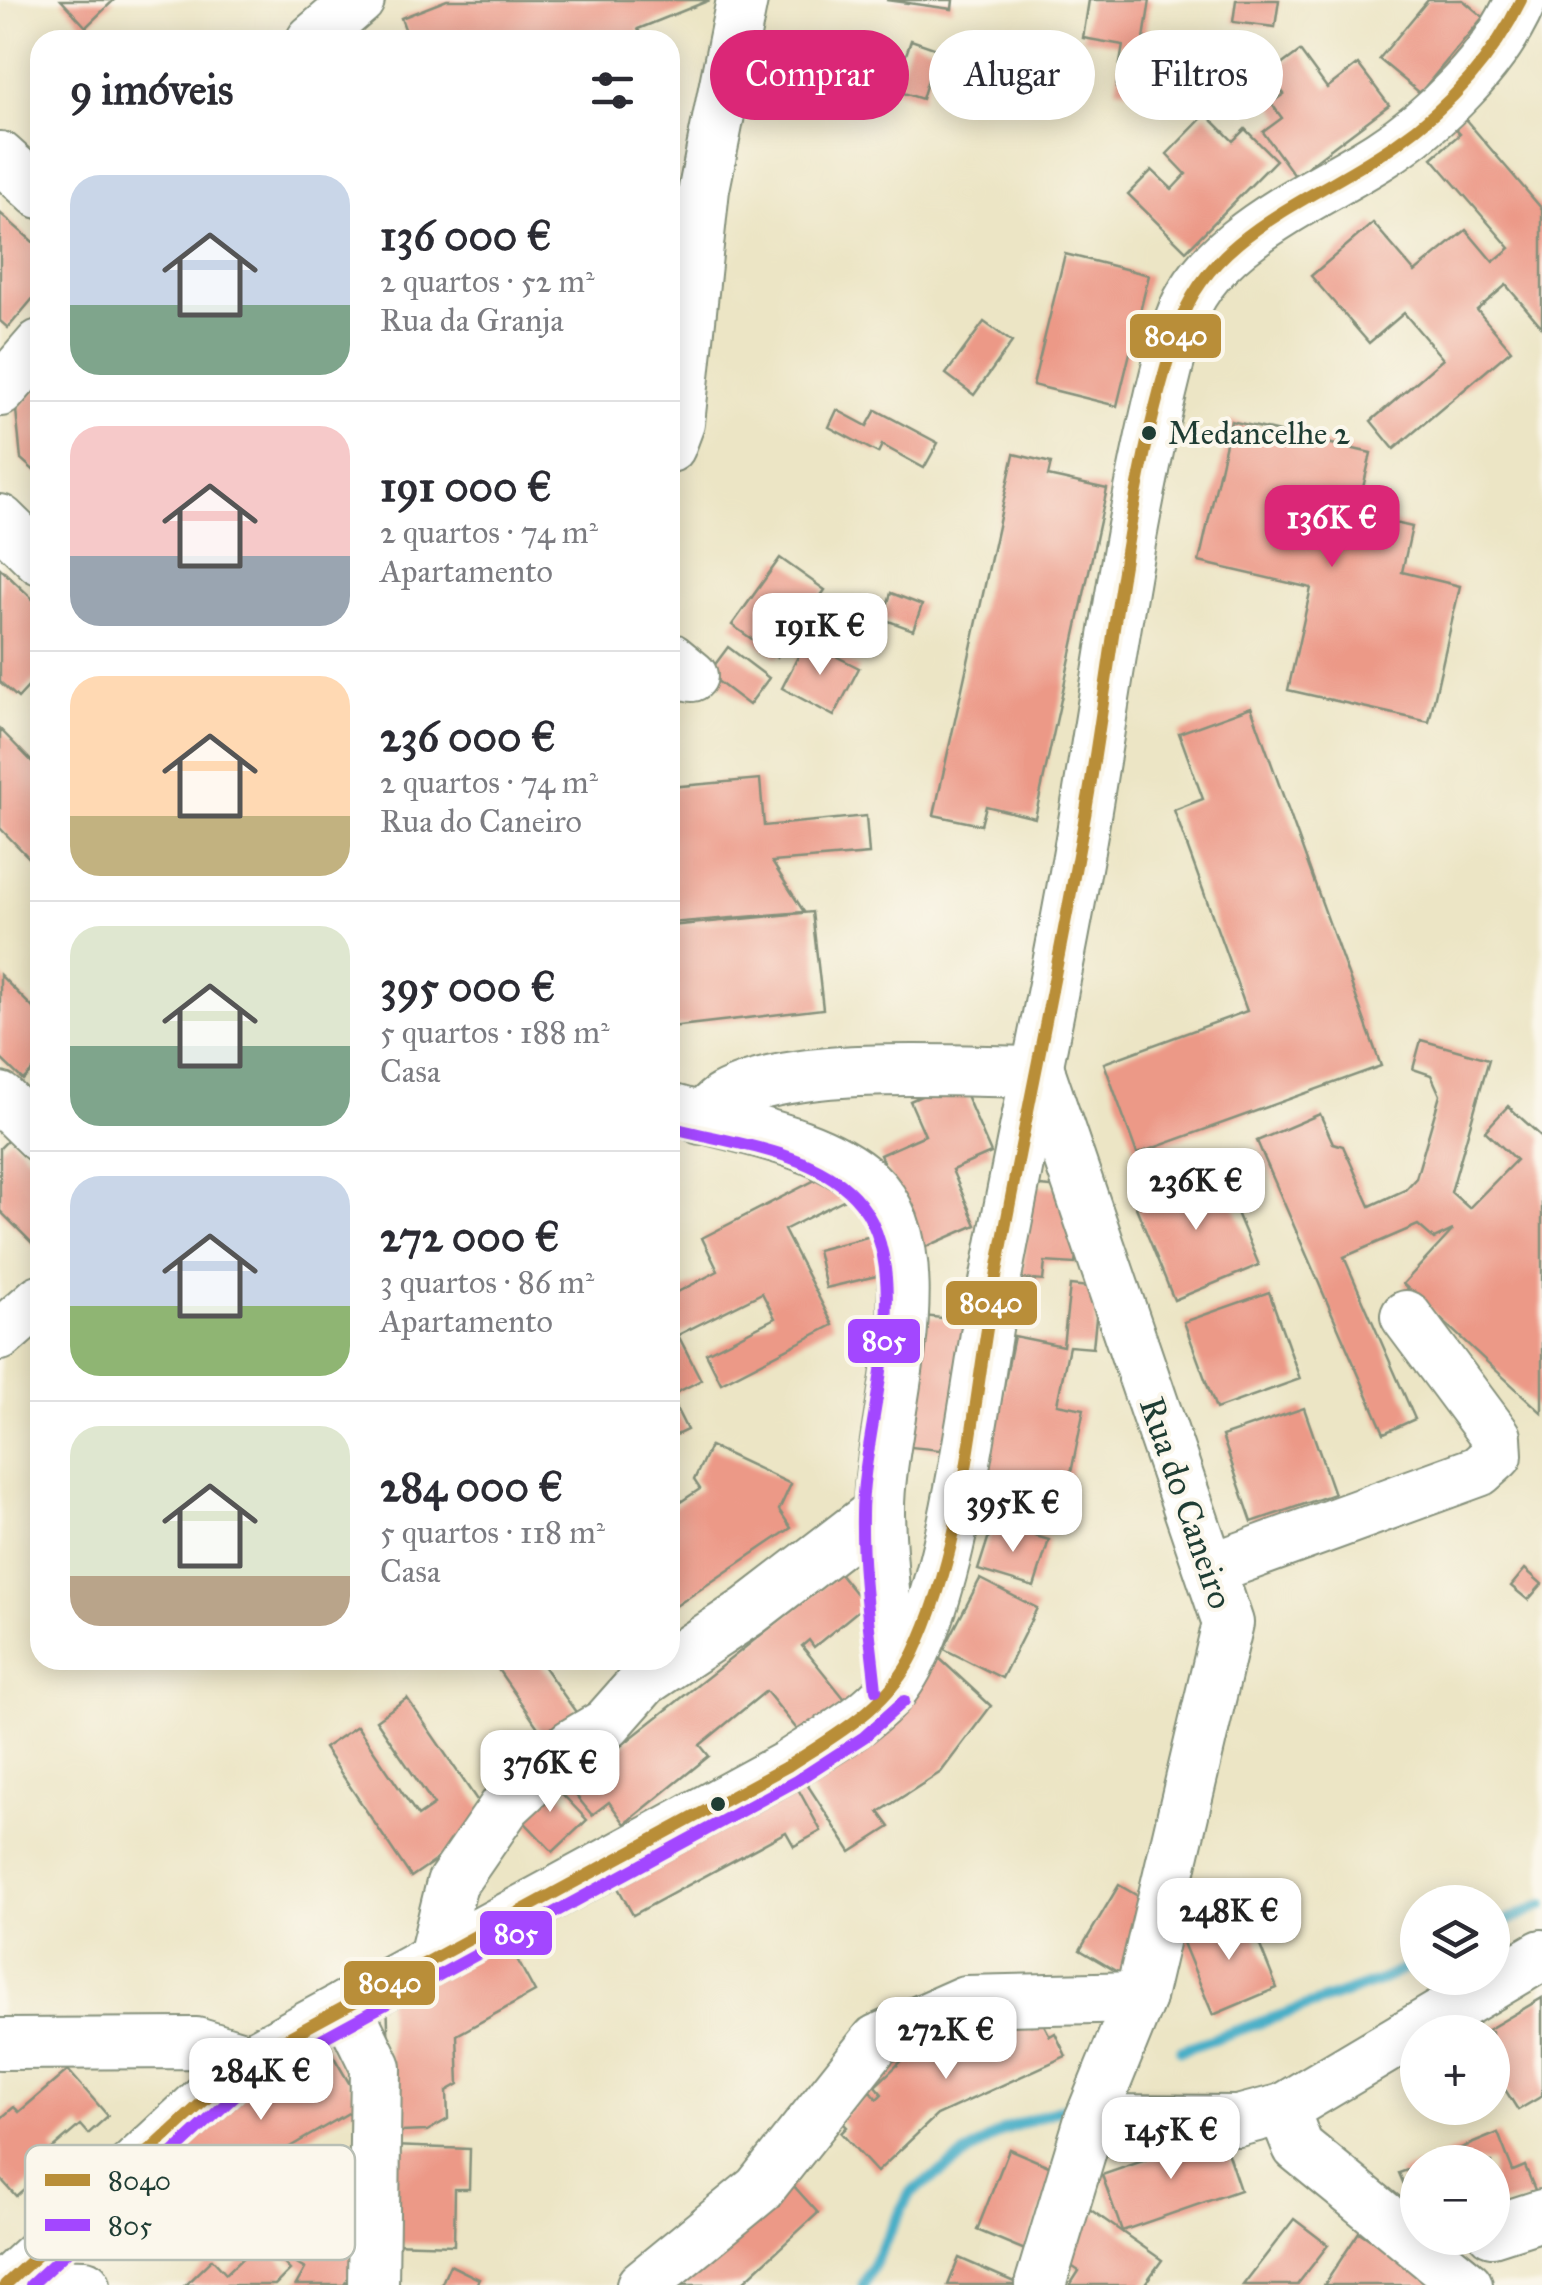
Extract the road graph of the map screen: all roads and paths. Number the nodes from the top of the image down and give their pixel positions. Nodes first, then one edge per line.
1 (359, 0) edge
2 (742, 0) edge
3 (1521, 0) edge
4 (324, 30) edge
5 (0, 157) edge
6 (30, 184) edge
7 (30, 356) edge
8 (0, 391) edge
9 (680, 415) edge
10 (0, 520) edge
11 (30, 548) edge
12 (1040, 1072) junction
13 (0, 1098) edge
14 (686, 1114) edge
15 (30, 1127) edge
16 (30, 1308) edge
17 (1406, 1316) dead end
18 (0, 1334) edge
19 (879, 1511) junction
20 (1210, 1569) junction
21 (680, 1657) edge
22 (660, 1670) edge
23 (893, 1688) junction
24 (1542, 1955) edge
25 (434, 1957) junction
26 (1140, 1997) junction
27 (346, 2006) junction
28 (0, 2044) edge
29 (249, 2059) junction
30 (1283, 2109) junction
31 (1090, 2120) junction
32 (156, 2145) edge
33 (1542, 2215) edge
34 (1510, 2225) edge
35 (1400, 2234) edge
36 (1427, 2255) edge
37 (32, 2260) edge
38 (6, 2284) edge
39 (85, 2285) edge
40 (373, 2285) edge
41 (642, 2285) edge
42 (1040, 2285) edge
43 (1468, 2285) edge

1 - 4 street
2 - 9 street
3 - 12 street
5 - 6 street
7 - 8 street
10 - 11 street
12 - 14 street
12 - 20 street, Rua do Caneiro
12 - 23 street
13 - 15 street
14 - 19 street
16 - 18 street
17 - 20 street
19 - 21 street
19 - 23 street
20 - 26 street, Rua do Caneiro
22 - 25 street
23 - 25 street
24 - 30 street
25 - 27 street
26 - 31 street, Rua do Caneiro
26 - 41 street
27 - 29 street
27 - 40 street
28 - 29 street
29 - 32 street
30 - 31 street
30 - 35 street
31 - 42 street, Rua do Caneiro
33 - 34 street
36 - 43 street
37 - 38 street
38 - 39 street

